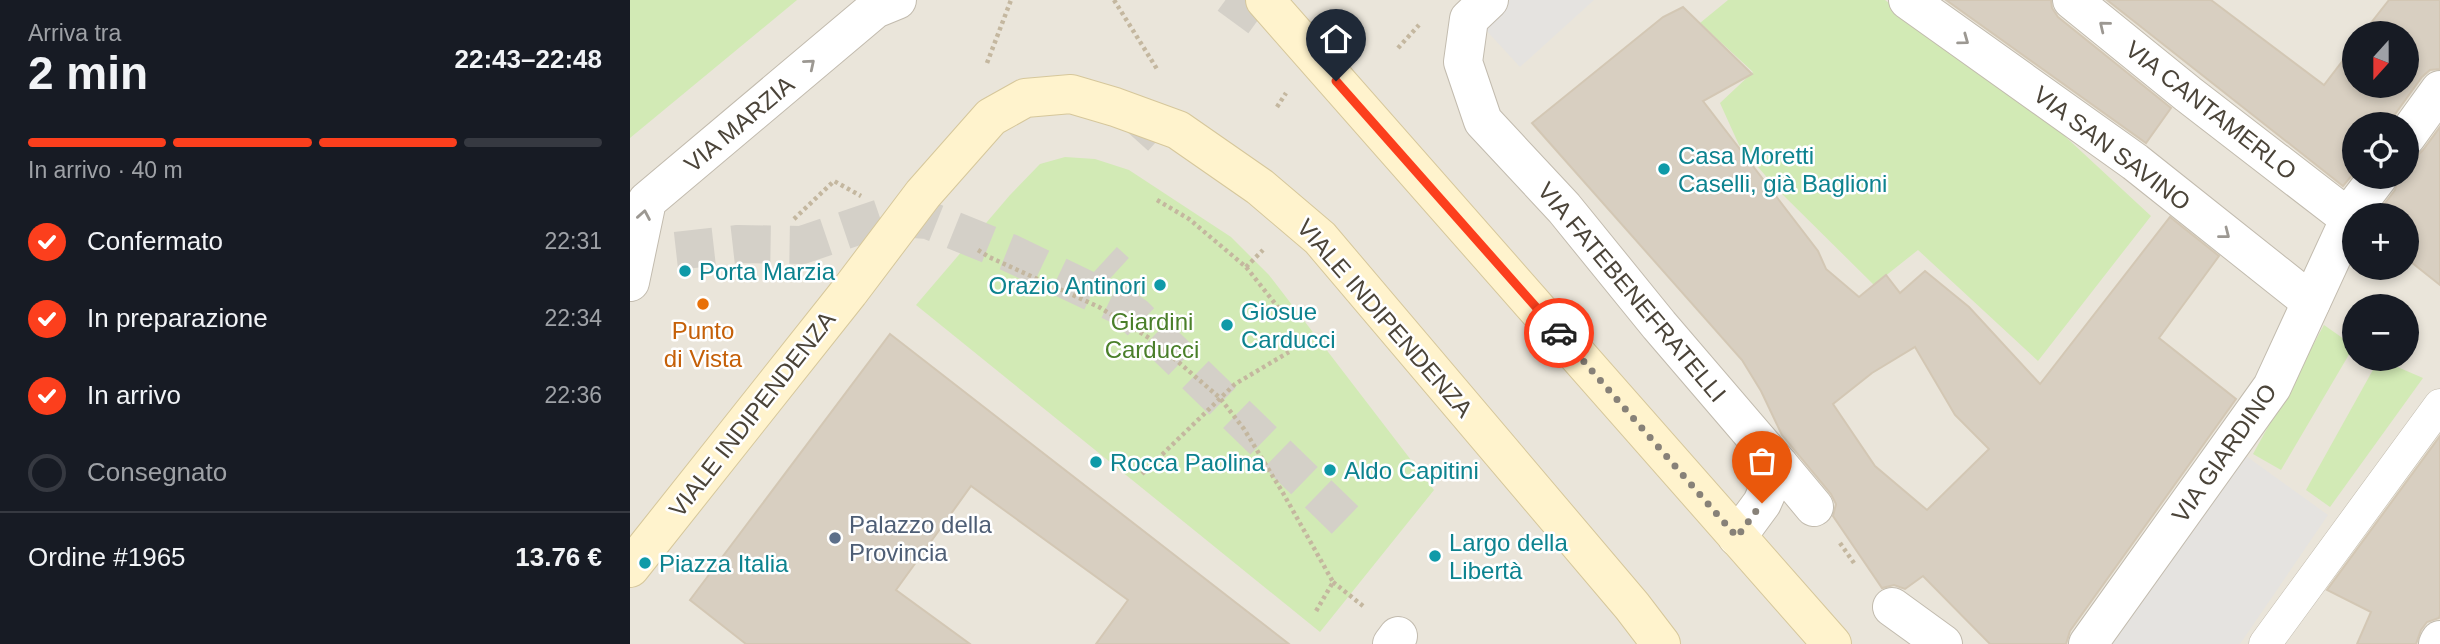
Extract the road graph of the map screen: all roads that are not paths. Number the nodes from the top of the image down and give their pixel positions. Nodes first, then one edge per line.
1 (897, 0) edge
2 (1265, 0) edge
3 (1489, 0) edge
4 (1908, 0) edge
5 (2072, 0) edge
6 (2440, 90) edge
7 (2419, 119) edge
8 (2369, 189) edge
9 (2358, 203) edge
10 (2342, 213) edge
11 (2342, 236) edge
12 (630, 282) edge
13 (2311, 302) junction
14 (2440, 405) edge
15 (1779, 465) junction
16 (1814, 507) dead end
17 (1737, 537) junction
18 (630, 568) edge
19 (1892, 607) dead end
20 (1661, 644) edge
21 (1832, 644) edge
22 (1943, 644) edge
23 (2088, 644) edge
24 (2265, 644) edge

12 -> 1 street, VIA MARZIA
2 - 17 street
3 - 15 street, VIA FATEBENEFRATELLI
4 -> 13 street, VIA SAN SAVINO
10 -> 5 street, VIA CANTAMERLO
6 - 7 street
8 - 9 street, VIA GIARDINO
11 - 13 street, VIA GIARDINO
13 - 23 street, VIA GIARDINO
14 - 24 lane
15 - 16 street, VIA FATEBENEFRATELLI
15 - 17 street
17 - 21 street
18 - 20 street, VIALE INDIPENDENZA
19 - 22 street

